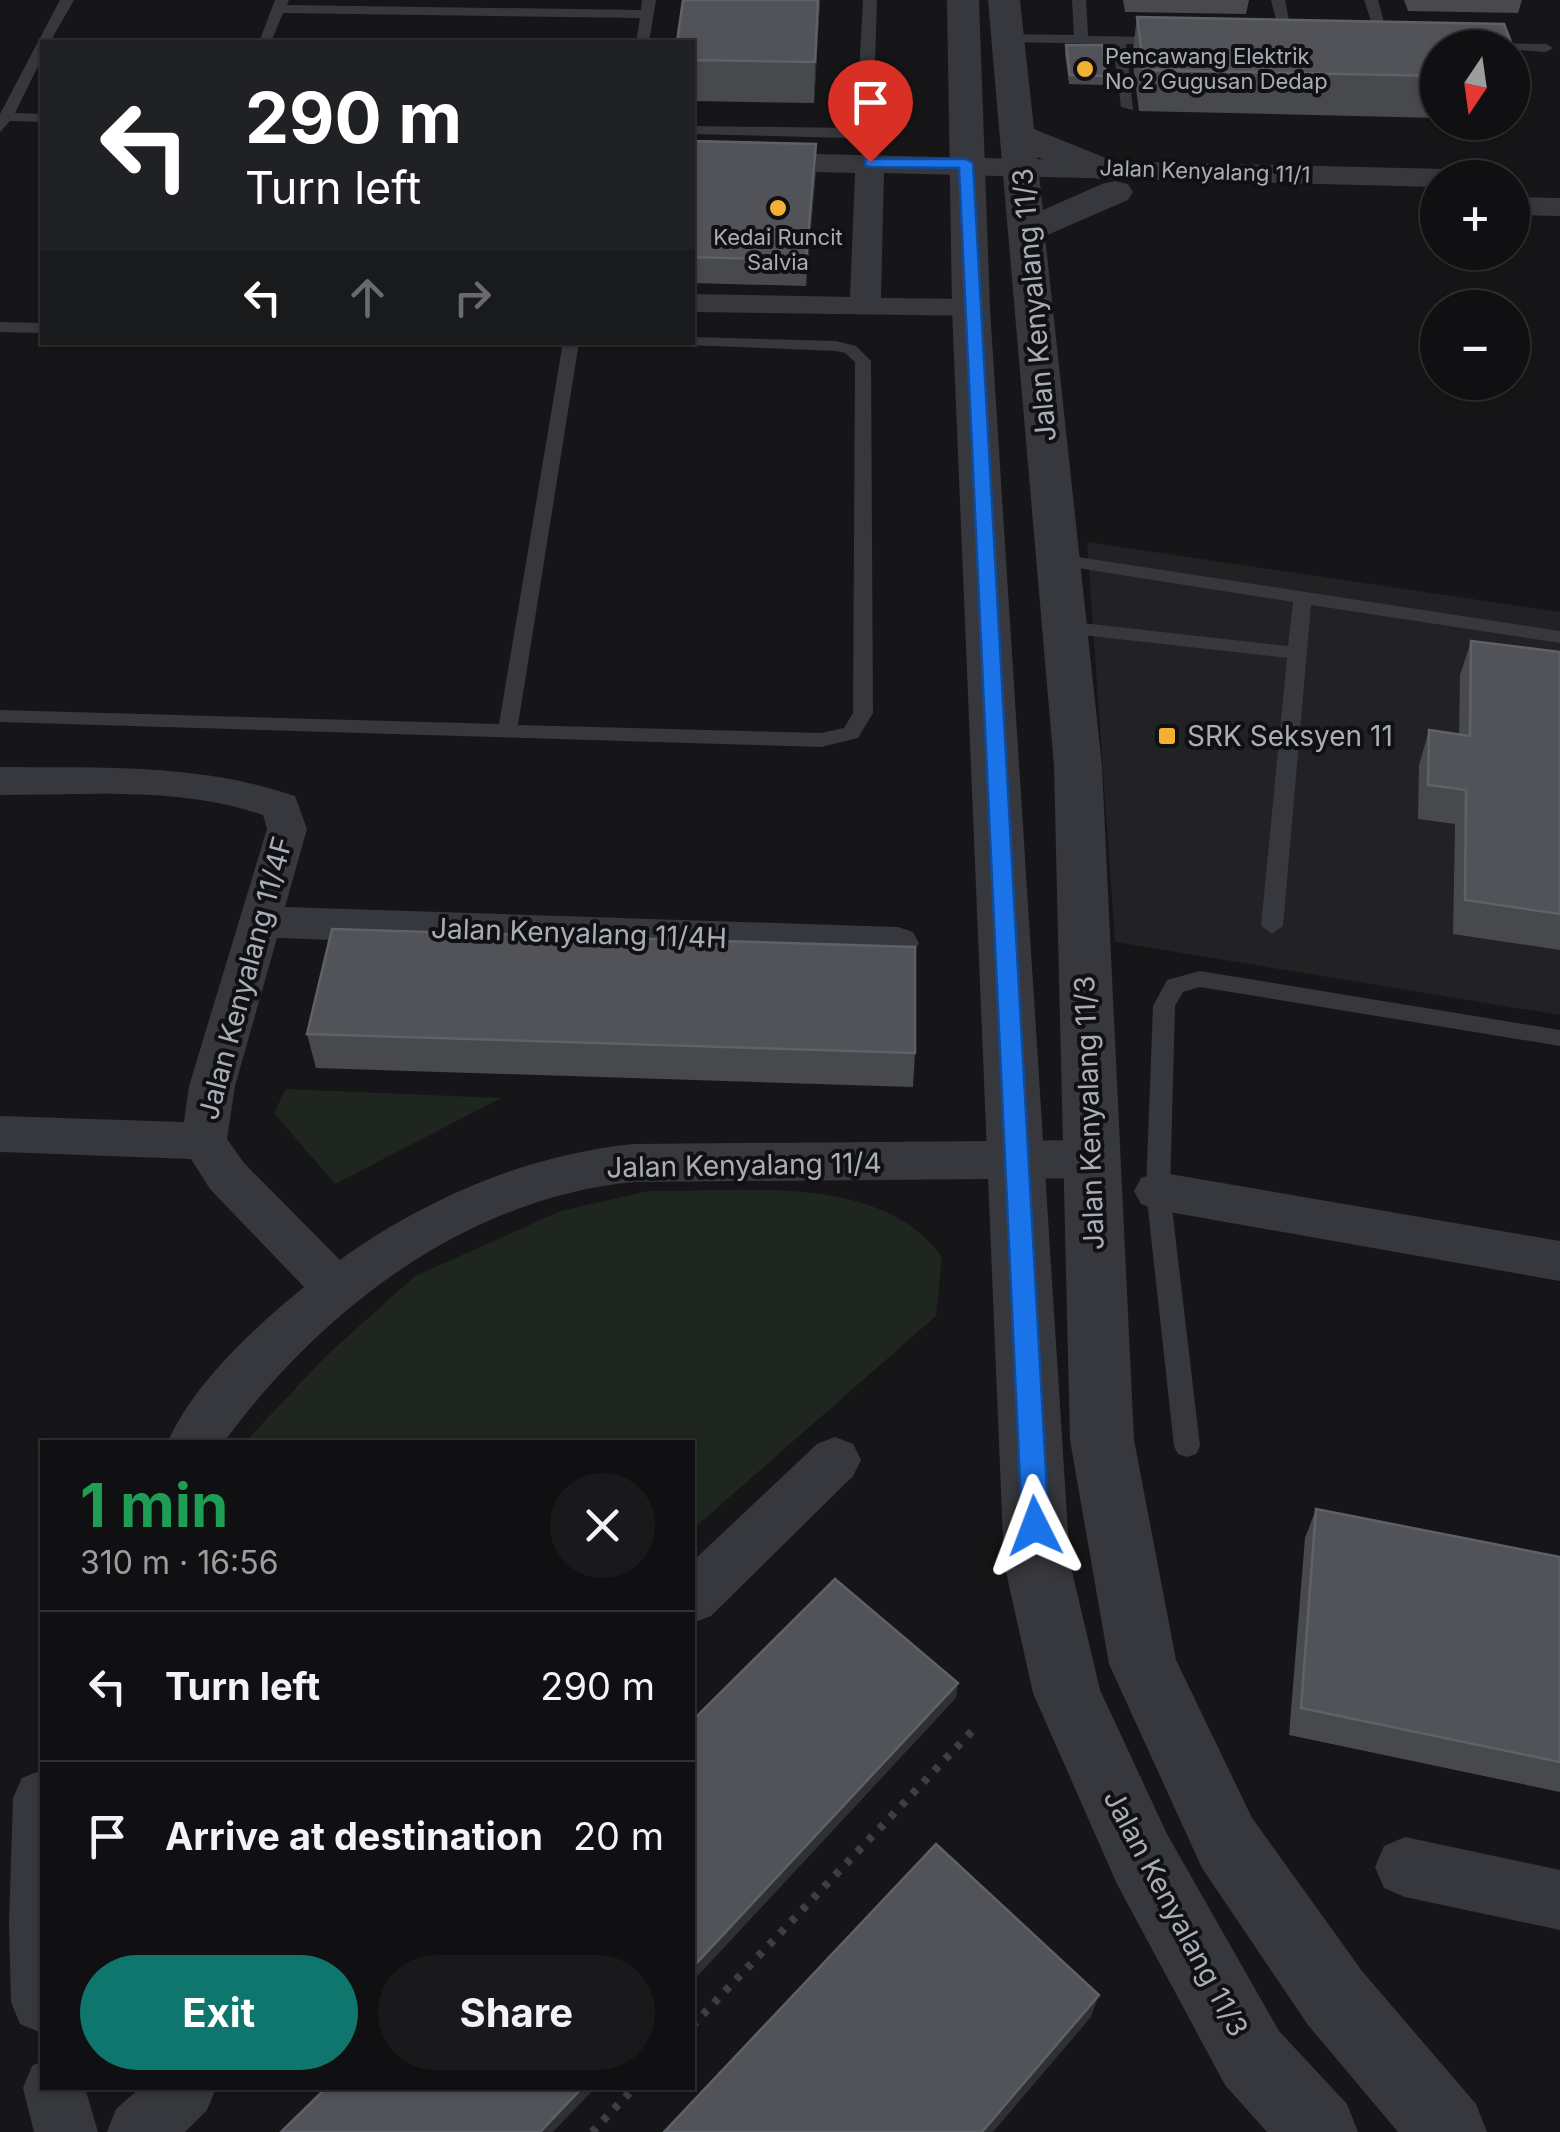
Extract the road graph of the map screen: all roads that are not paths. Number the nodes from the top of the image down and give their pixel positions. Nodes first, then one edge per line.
1 (67, 0) edge
2 (870, 0) edge
3 (1079, 0) edge
4 (1278, 0) edge
5 (1371, 0) edge
6 (963, 2) edge
7 (1004, 2) edge
8 (280, 4) edge
9 (648, 7) edge
10 (1006, 38) junction
11 (46, 40) edge
12 (266, 40) edge
13 (643, 40) edge
14 (1082, 40) junction
15 (1119, 41) junction
16 (1176, 42) edge
17 (1270, 43) edge
18 (1289, 43) junction
19 (1308, 44) edge
20 (1366, 44) edge
21 (1386, 45) junction
22 (1403, 45) edge
23 (1530, 48) edge
24 (1546, 48) dead end
25 (40, 50) edge
26 (8, 96) edge
27 (1128, 107) dead end
28 (40, 118) edge
29 (2, 122) edge
30 (695, 130) edge
31 (695, 160) edge
32 (870, 162) junction
33 (1420, 178) edge
34 (1003, 179) junction
35 (1107, 180) junction
36 (1530, 180) edge
37 (1560, 180) edge
38 (1420, 202) edge
39 (1530, 206) edge
40 (1560, 207) edge
41 (695, 304) edge
42 (864, 307) junction
43 (971, 309) junction
44 (0, 327) edge
45 (40, 328) edge
46 (695, 342) edge
47 (571, 345) edge
48 (1058, 560) junction
49 (1302, 600) junction
50 (1064, 627) junction
51 (1560, 637) edge
52 (1297, 653) junction
53 (0, 716) edge
54 (508, 728) junction
55 (0, 781) edge
56 (260, 922) junction
57 (1272, 926) dead end
58 (898, 943) edge
59 (1560, 1038) edge
60 (0, 1134) edge
61 (204, 1141) junction
62 (1014, 1158) junction
63 (1090, 1158) junction
64 (1158, 1191) junction
65 (1560, 1261) edge
66 (338, 1290) junction
67 (196, 1440) edge
68 (1187, 1446) dead end
69 (836, 1460) dead end
70 (695, 1595) edge
71 (1405, 1868) dead end
72 (40, 1882) edge
73 (1560, 1900) edge
74 (40, 1950) edge
75 (55, 2090) edge
76 (183, 2090) edge
77 (66, 2132) edge
78 (139, 2132) edge
79 (1319, 2132) edge
80 (1448, 2132) edge

1 - 11 lane
2 - 30 lane
3 - 14 lane
4 - 18 lane
5 - 21 lane
6 - 7 street
6 - 34 street, Jalan Kenyalang 11/3
7 - 10 street, Jalan Kenyalang 11/3
8 - 9 lane
8 - 12 lane
9 - 13 lane
10 - 14 lane
10 - 34 street, Jalan Kenyalang 11/3
14 - 15 lane
15 - 16 lane
15 - 27 lane
17 - 18 lane
18 - 19 lane
20 - 21 lane
21 - 22 lane
23 - 24 lane
25 - 26 lane
26 - 29 lane
28 - 29 lane
31 - 32 street
32 - 34 street
32 - 42 street
33 - 35 street, Jalan Kenyalang 11/1
34 - 35 street
34 - 35 street
34 - 43 street, Jalan Kenyalang 11/3
34 - 48 street, Jalan Kenyalang 11/3
35 - 38 street, Jalan Kenyalang 11/1
36 - 37 street
39 - 40 street
41 - 42 street
42 - 43 street
43 - 62 street, Jalan Kenyalang 11/3
44 - 45 lane
46 - 54 lane
47 - 54 lane
48 - 49 lane
48 - 50 street, Jalan Kenyalang 11/3
49 - 51 lane
49 - 52 lane
50 - 52 lane
50 - 63 street, Jalan Kenyalang 11/3
52 - 57 lane
53 - 54 lane
55 - 56 street, Jalan Kenyalang 11/4F
56 - 58 street, Jalan Kenyalang 11/4H
56 - 61 street, Jalan Kenyalang 11/4F
59 - 64 lane
60 - 61 street
61 - 66 street, Jalan Kenyalang 11/4F
62 - 63 street, Jalan Kenyalang 11/4
62 - 66 street, Jalan Kenyalang 11/4
62 - 79 street, Jalan Kenyalang 11/3
63 - 80 street, Jalan Kenyalang 11/3
64 - 65 street
64 - 68 lane
66 - 67 street, Jalan Kenyalang 11/4
69 - 70 street
71 - 73 street
72 - 74 street
75 - 77 street
76 - 78 street

